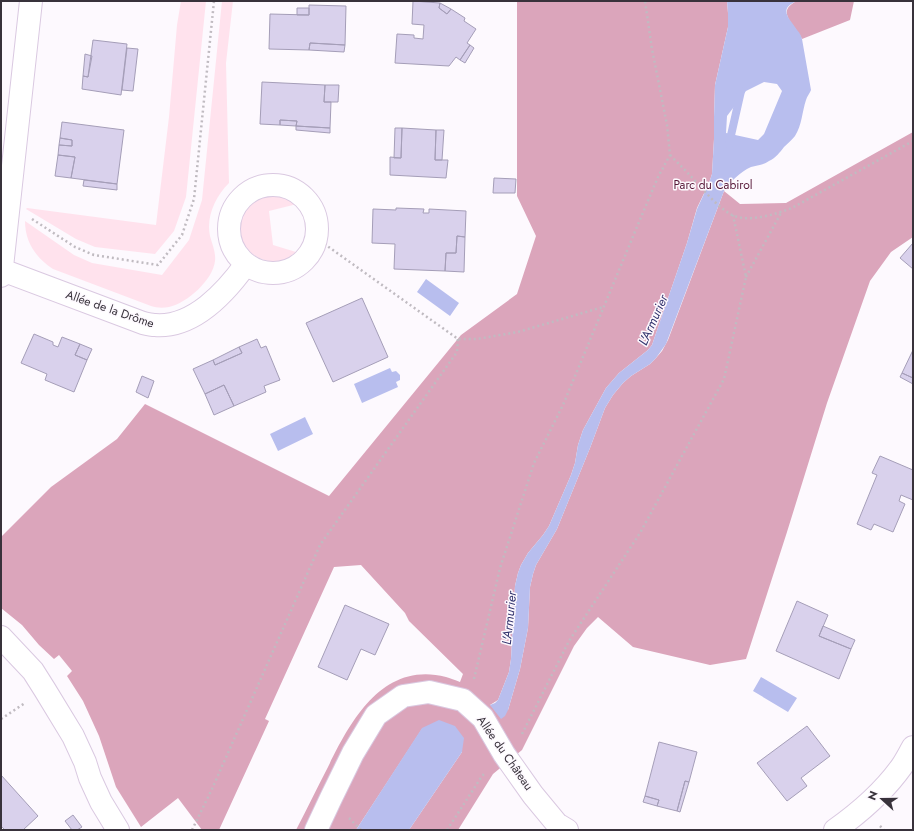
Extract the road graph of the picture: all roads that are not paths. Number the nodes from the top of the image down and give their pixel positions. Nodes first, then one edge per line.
1 (31, 1) edge
2 (246, 264) junction
3 (2, 273) edge
4 (1, 637) edge
5 (913, 748) edge
6 (118, 830) edge
7 (316, 830) edge
8 (567, 830) edge
9 (836, 830) edge

1 - 3 street, Allée de la Drôme
2 - 2 street
2 - 3 street, Allée de la Drôme
4 - 6 street
5 - 9 street
7 - 8 street, Allée du Château

